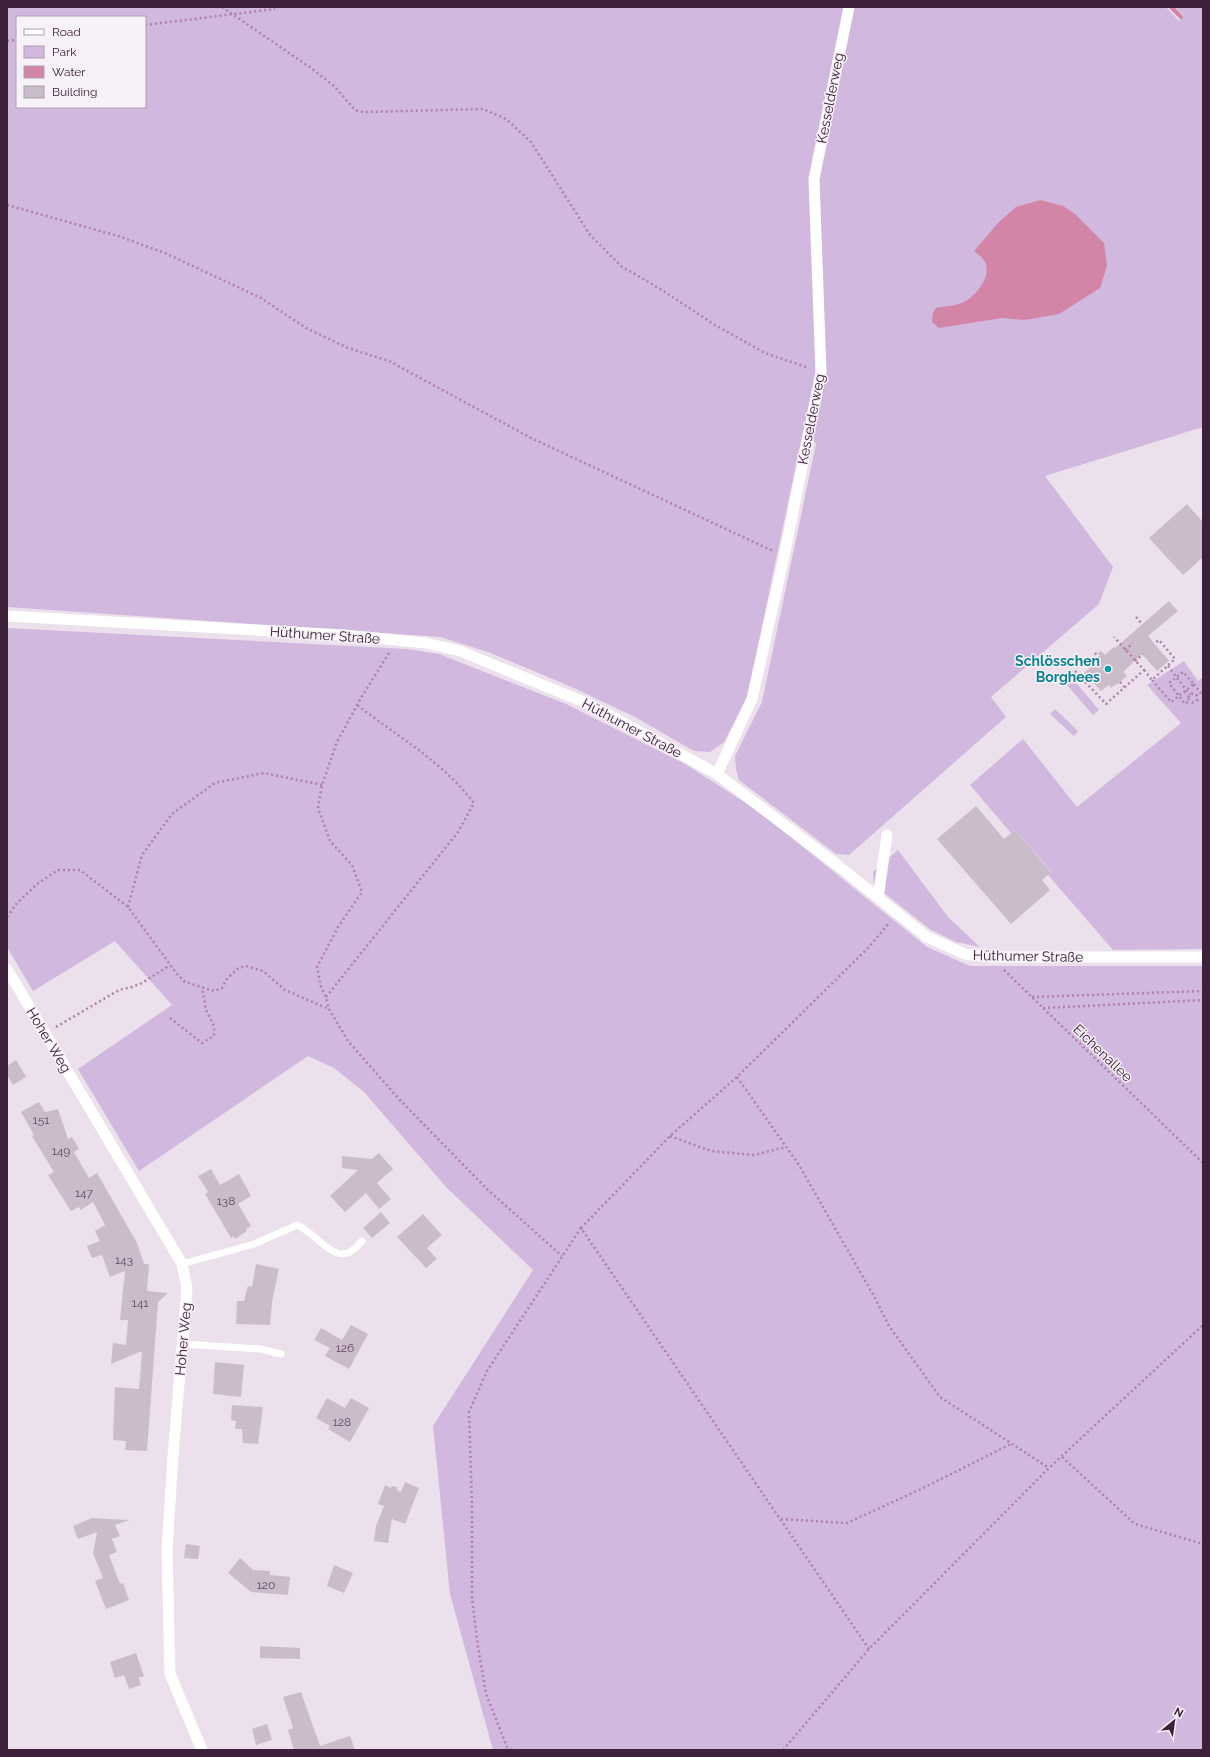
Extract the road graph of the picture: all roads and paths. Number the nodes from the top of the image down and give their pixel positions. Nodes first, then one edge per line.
1 (222, 7) edge
2 (849, 7) edge
3 (275, 9) dead end
4 (231, 14) junction
5 (146, 25) edge
6 (7, 205) edge
7 (821, 372) junction
8 (784, 556) junction
9 (7, 616) edge
10 (1136, 617) dead end
11 (1142, 624) dead end
12 (1114, 637) dead end
13 (397, 640) junction
14 (1133, 643) dead end
15 (1155, 643) dead end
16 (1125, 650) junction
17 (1095, 653) dead end
18 (1143, 654) dead end
19 (1100, 659) dead end
20 (1135, 661) junction
21 (1166, 666) junction
22 (1144, 670) junction
23 (1075, 671) dead end
24 (1176, 678) junction
25 (1152, 680) junction
26 (1120, 682) dead end
27 (1194, 684) junction
28 (1124, 687) junction
29 (1186, 690) junction
30 (1200, 692) junction
31 (1190, 695) junction
32 (1196, 695) junction
33 (1179, 696) junction
34 (1203, 696) edge
35 (1189, 701) junction
36 (357, 705) junction
37 (717, 774) junction
38 (322, 785) junction
39 (887, 835) dead end
40 (878, 898) junction
41 (128, 907) junction
42 (899, 914) junction
43 (7, 917) edge
44 (990, 957) junction
45 (1203, 957) edge
46 (170, 965) junction
47 (7, 969) edge
48 (202, 988) junction
49 (1203, 991) edge
50 (326, 997) junction
51 (1031, 997) junction
52 (1203, 1000) edge
53 (1042, 1008) junction
54 (329, 1009) junction
55 (170, 1018) dead end
56 (45, 1033) junction
57 (737, 1077) junction
58 (670, 1136) junction
59 (786, 1147) junction
60 (1203, 1163) edge
61 (581, 1228) junction
62 (362, 1241) dead end
63 (562, 1256) junction
64 (182, 1264) junction
65 (1203, 1325) edge
66 (182, 1344) junction
67 (281, 1354) dead end
68 (1012, 1444) junction
69 (1062, 1456) junction
70 (1049, 1468) junction
71 (781, 1519) junction
72 (1203, 1544) edge
73 (870, 1649) junction
74 (202, 1750) edge
75 (512, 1750) edge
76 (783, 1750) edge

1 - 4 path
2 - 7 street, Kesselderweg
3 - 4 path
4 - 5 path
4 - 7 path
6 - 8 path
7 - 8 street, Kesselderweg
8 - 37 street, Kesselderweg
9 - 13 street, Hüthumer Straße
10 - 11 path
12 - 16 path
13 - 36 path
13 - 37 street, Hüthumer Straße
14 - 16 path
15 - 21 path
16 - 20 path
17 - 19 path
18 - 20 path
20 - 22 path
21 - 24 path
21 - 25 path
22 - 25 path
22 - 28 path
23 - 28 path
24 - 27 path
24 - 29 path
24 - 33 path
25 - 33 path
26 - 28 path
27 - 29 path
27 - 30 path
29 - 31 path
29 - 33 path
30 - 32 path
30 - 34 path
31 - 32 path
31 - 35 path
32 - 35 path
33 - 35 path
36 - 38 path
36 - 50 path
37 - 40 street, Hüthumer Straße
38 - 41 path
38 - 50 path
39 - 40 street
40 - 42 street, Hüthumer Straße
41 - 43 path
41 - 46 path
42 - 44 street, Hüthumer Straße
42 - 57 path
44 - 45 street, Hüthumer Straße
44 - 51 path, Eichenallee
46 - 48 path
46 - 56 path
47 - 56 street, Hoher Weg
48 - 54 path
48 - 55 path
49 - 51 path
50 - 54 path
51 - 53 path, Eichenallee
52 - 53 path
53 - 60 path, Eichenallee
54 - 63 path
56 - 64 street, Hoher Weg
57 - 58 path
57 - 59 path
58 - 59 path
58 - 61 path
59 - 68 path
61 - 63 path
61 - 71 path
62 - 64 lane
63 - 75 path
64 - 66 street, Hoher Weg
65 - 69 path
66 - 67 lane
66 - 74 street, Hoher Weg
68 - 70 path
68 - 71 path
69 - 70 path
69 - 72 path
70 - 73 path
71 - 73 path
73 - 76 path

